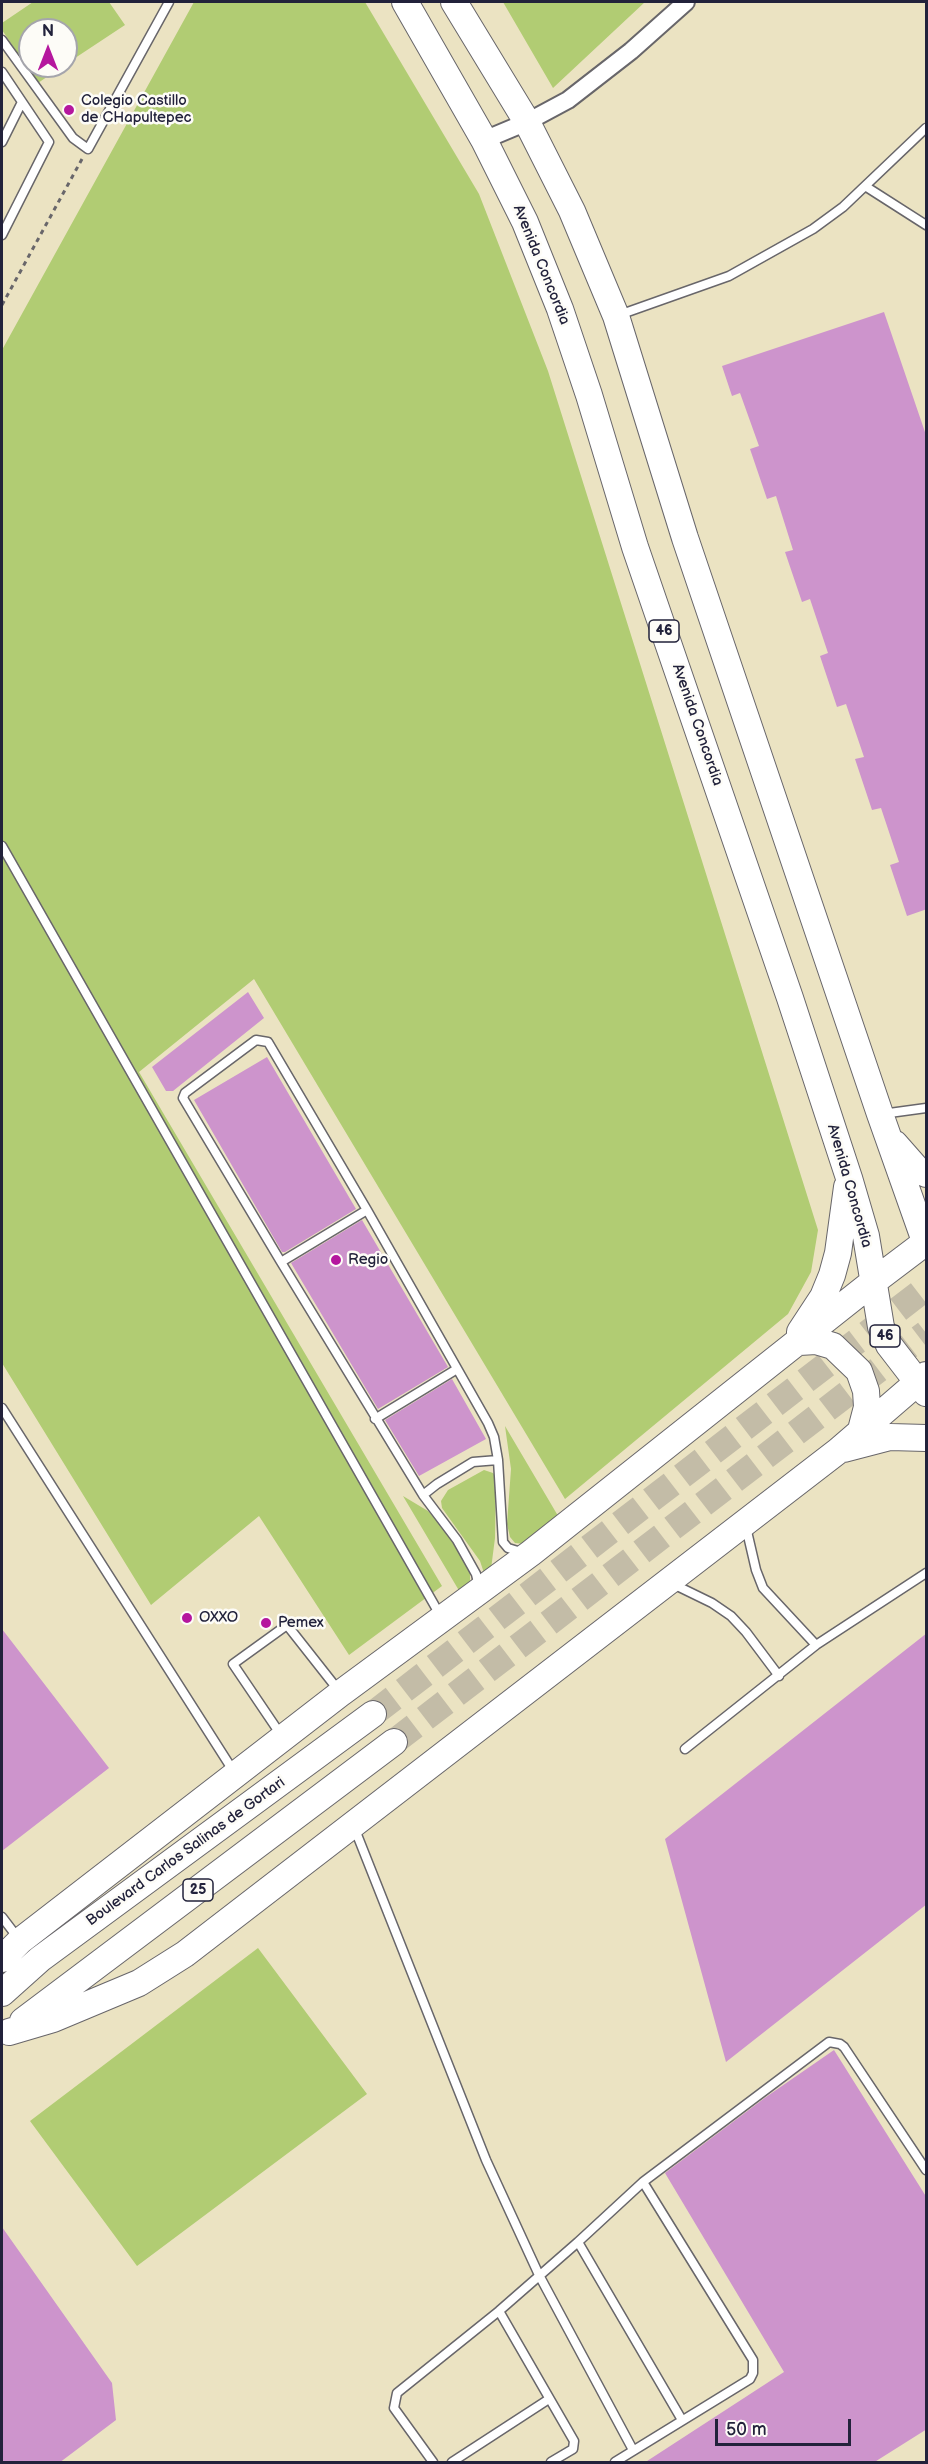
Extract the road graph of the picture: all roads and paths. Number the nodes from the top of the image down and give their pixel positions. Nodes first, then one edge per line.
1 (169, 2) edge
2 (405, 2) edge
3 (454, 2) edge
4 (686, 2) edge
5 (2, 40) edge
6 (2, 72) edge
7 (22, 102) junction
8 (527, 122) junction
9 (927, 128) edge
10 (484, 140) junction
11 (2, 142) edge
12 (88, 149) junction
13 (865, 186) junction
14 (927, 225) edge
15 (2, 236) edge
16 (2, 305) edge
17 (616, 316) junction
18 (2, 846) edge
19 (927, 1108) edge
20 (882, 1120) junction
21 (927, 1174) edge
22 (849, 1178) junction
23 (367, 1210) junction
24 (926, 1243) edge
25 (280, 1262) junction
26 (873, 1282) junction
27 (792, 1347) junction
28 (457, 1369) junction
29 (924, 1383) edge
30 (2, 1408) edge
31 (375, 1419) junction
32 (861, 1430) junction
33 (927, 1438) edge
34 (838, 1451) junction
35 (498, 1460) junction
36 (423, 1495) junction
37 (745, 1522) junction
38 (531, 1553) junction
39 (927, 1573) edge
40 (667, 1581) junction
41 (480, 1590) junction
42 (441, 1618) junction
43 (816, 1645) junction
44 (779, 1676) junction
45 (341, 1693) junction
46 (373, 1714) tunnel mouth
47 (283, 1738) junction
48 (394, 1742) tunnel mouth
49 (684, 1749) dead end
50 (236, 1775) junction
51 (353, 1823) junction
52 (2, 1917) edge
53 (20, 1941) junction
54 (2, 1959) edge
55 (2, 1993) edge
56 (5, 2035) edge
57 (927, 2170) edge
58 (643, 2182) junction
59 (578, 2242) junction
60 (539, 2275) junction
61 (499, 2311) junction
62 (549, 2398) junction
63 (682, 2420) junction
64 (633, 2450) junction
65 (433, 2463) edge
66 (453, 2463) edge
67 (551, 2463) edge
68 (615, 2463) edge

1 - 12 lane
2 - 10 main road, Avenida Concordia / 46
3 - 8 main road
4 - 8 street
5 - 12 lane
6 - 7 lane
7 - 11 lane
7 - 15 lane
8 - 10 street
8 - 17 main road
9 - 13 lane
10 - 22 main road, Avenida Concordia / 46
12 - 16 path
13 - 14 lane
13 - 17 lane
17 - 20 main road
18 - 42 lane
19 - 20 lane
20 - 21 main road
20 - 24 main road
22 - 26 main road, Avenida Concordia / 46
22 - 27 main road
23 - 25 lane
23 - 25 lane
23 - 28 lane
24 - 26 main road
25 - 31 lane
26 - 27 main road
26 - 29 main road, Avenida Concordia / 46
27 - 32 main road
27 - 38 main road
28 - 31 lane
28 - 35 lane
29 - 32 main road
30 - 50 lane
31 - 36 lane
32 - 34 main road
33 - 34 main road
34 - 37 main road
35 - 36 lane
35 - 38 lane
36 - 41 lane
37 - 40 main road
37 - 43 lane
38 - 41 main road
39 - 43 lane
40 - 44 lane
40 - 51 main road
41 - 42 main road
42 - 45 main road
43 - 44 lane
44 - 49 lane
45 - 47 main road
45 - 47 lane
46 - 55 main road, Boulevard Carlos Salinas de Gortari / 25
47 - 50 main road
48 - 56 main road, 25
50 - 53 main road
51 - 56 main road
51 - 60 lane
52 - 53 lane
53 - 54 main road
57 - 58 lane
58 - 59 lane
58 - 63 lane
59 - 60 lane
59 - 63 lane
60 - 61 lane
60 - 64 lane
61 - 62 lane
61 - 65 lane
62 - 66 lane
62 - 67 lane
63 - 64 lane
64 - 68 lane

